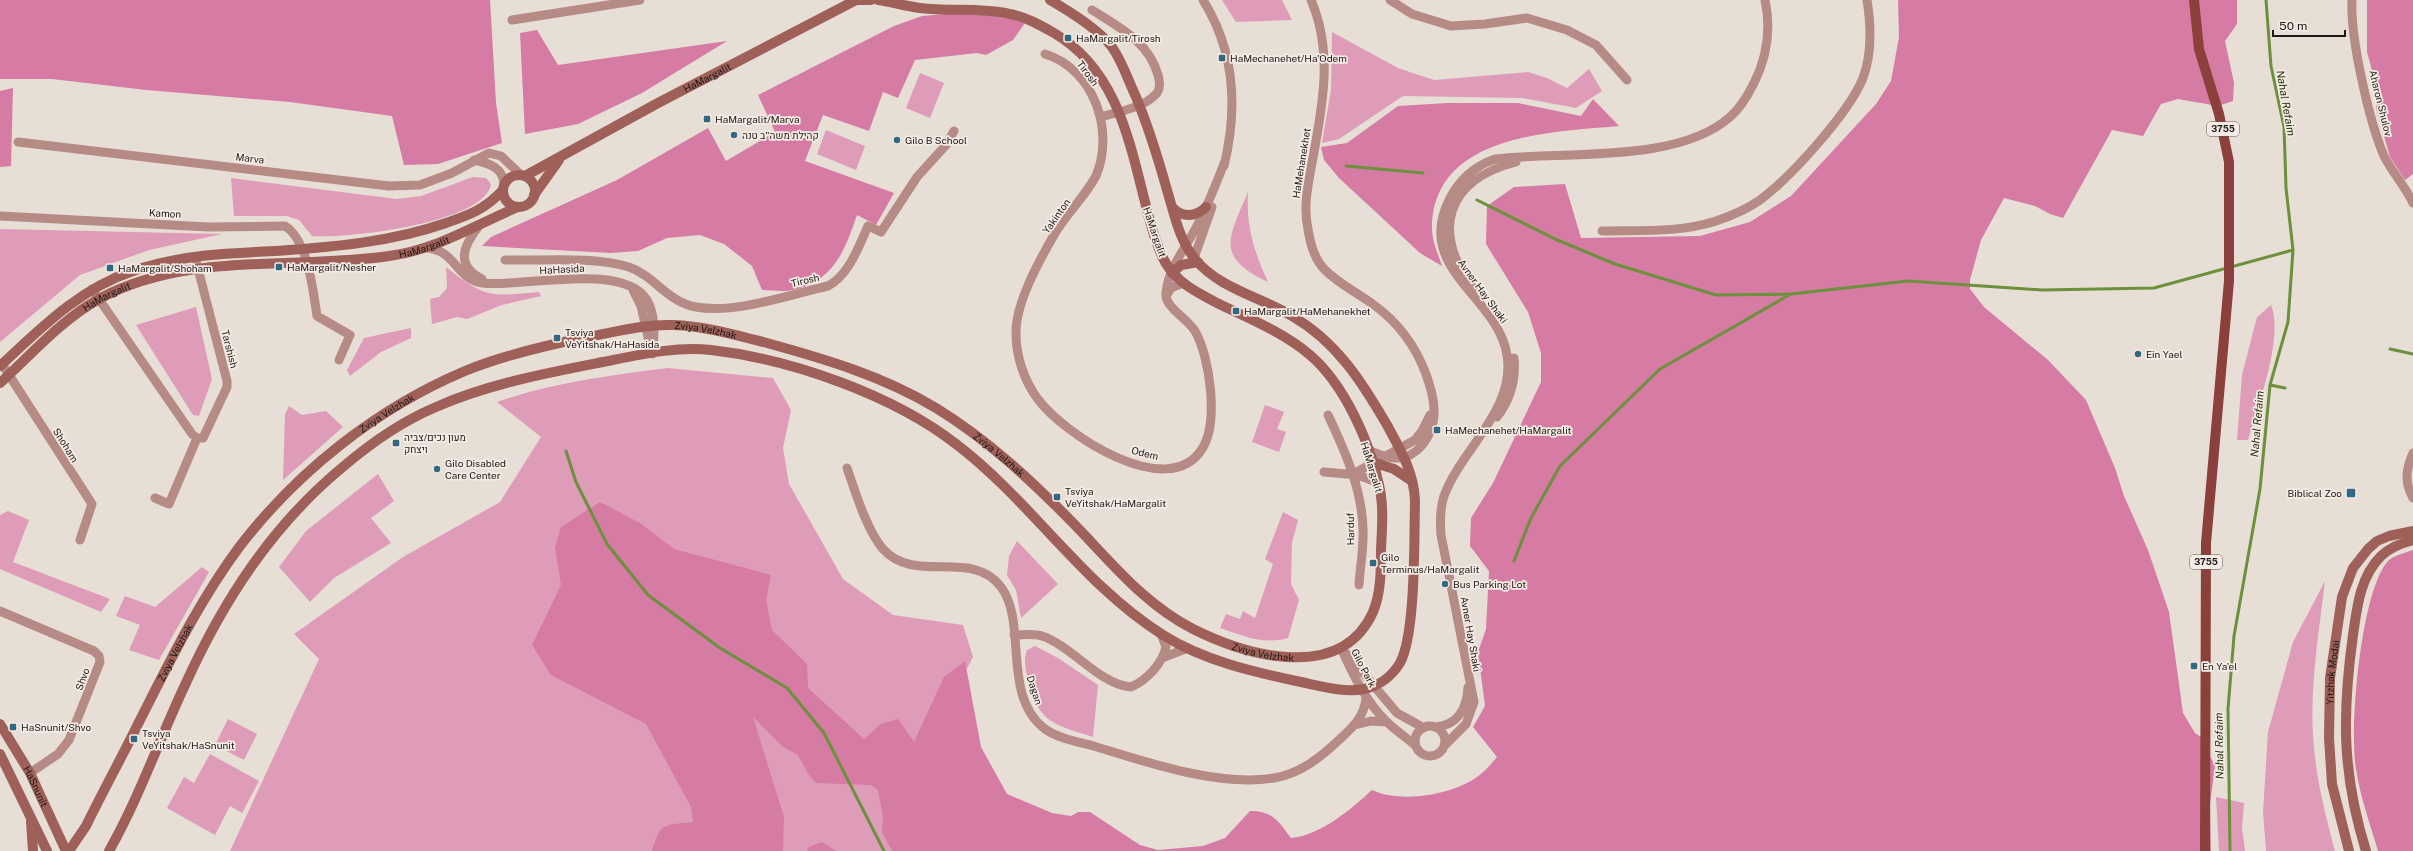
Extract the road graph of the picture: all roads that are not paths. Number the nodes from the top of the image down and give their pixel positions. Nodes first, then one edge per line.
1 (640, 0) edge
2 (855, 0) edge
3 (871, 0) edge
4 (878, 0) edge
5 (1050, 0) edge
6 (1203, 0) edge
7 (1311, 0) edge
8 (1390, 0) edge
9 (1765, 0) edge
10 (1867, 0) edge
11 (2194, 0) edge
12 (2352, 0) edge
13 (1092, 10) dead end
14 (512, 20) dead end
15 (1045, 54) dead end
16 (1626, 80) dead end
17 (1140, 105) junction
18 (1120, 111) junction
19 (1101, 117) junction
20 (954, 131) dead end
21 (18, 142) dead end
22 (562, 157) junction
23 (474, 160) junction
24 (1226, 161) junction
25 (523, 175) junction
26 (503, 188) junction
27 (534, 195) junction
28 (2413, 203) edge
29 (518, 207) junction
30 (1206, 207) junction
31 (1173, 208) junction
32 (0, 216) edge
33 (479, 226) junction
34 (1602, 231) dead end
35 (1186, 246) junction
36 (428, 248) junction
37 (303, 249) junction
38 (195, 257) junction
39 (505, 260) dead end
40 (1196, 260) junction
41 (306, 261) junction
42 (588, 262) junction
43 (198, 269) junction
44 (1172, 273) junction
45 (588, 278) junction
46 (493, 283) junction
47 (1183, 283) junction
48 (92, 288) junction
49 (1166, 298) junction
50 (98, 300) junction
51 (649, 326) junction
52 (653, 354) junction
53 (339, 360) dead end
54 (1, 365) edge
55 (1022, 366) joint
56 (9, 375) junction
57 (0, 383) edge
58 (1433, 403) junction
59 (1328, 415) dead end
60 (197, 438) junction
61 (1399, 448) junction
62 (1368, 449) junction
63 (2413, 453) edge
64 (1384, 456) junction
65 (1404, 458) junction
66 (1372, 462) junction
67 (847, 468) dead end
68 (1324, 472) dead end
69 (1353, 474) junction
70 (1412, 481) junction
71 (1379, 483) junction
72 (155, 498) dead end
73 (2413, 498) edge
74 (2413, 531) edge
75 (80, 540) dead end
76 (2413, 540) edge
77 (1359, 584) dead end
78 (0, 611) edge
79 (1161, 634) junction
80 (1014, 635) junction
81 (1188, 648) junction
82 (1341, 648) junction
83 (1162, 658) junction
84 (1468, 680) junction
85 (1374, 686) junction
86 (1364, 693) junction
87 (1387, 722) junction
88 (0, 724) edge
89 (1355, 725) junction
90 (1436, 727) junction
91 (1424, 728) junction
92 (1445, 745) junction
93 (1416, 746) junction
94 (0, 754) edge
95 (30, 773) junction
96 (30, 814) junction
97 (33, 851) edge
98 (47, 851) edge
99 (68, 851) edge
100 (109, 851) edge
101 (2205, 851) edge
102 (2349, 851) edge
103 (2366, 851) edge

1 - 14 street
2 - 3 street, HaMargalit
2 - 22 street, HaMargalit
4 - 18 street, HaMargalit
5 - 17 street
6 - 24 street
7 - 58 street, HaMehanekhet
8 - 16 street
9 - 84 street, Avner Hay Shaki
10 - 34 street
11 - 101 main road, 3755
12 - 28 street, Aharon Shulov
13 - 17 street
15 - 19 street, Tirosh
17 - 18 street
17 - 31 street
18 - 19 street
18 - 44 street, HaMargalit
19 - 55 street, Yakinton
20 - 42 street, Tirosh
21 - 23 street, Marva
22 - 25 street, HaMargalit
22 - 27 street, HaMargalit
23 - 25 street, Marva
23 - 26 street
24 - 30 street
24 - 40 street
25 - 26 street
25 - 27 street
26 - 29 street
26 - 37 street, HaMargalit
27 - 29 street
29 - 33 street, HaMargalit
30 - 31 street
30 - 35 street
31 - 35 street
32 - 37 street, Kamon
33 - 36 street, HaMargalit
33 - 46 street, HaHasida
35 - 40 street
35 - 44 street
36 - 41 street, HaMargalit
36 - 46 street, HaHasida
37 - 38 street, HaMargalit
37 - 41 street, Kamon
38 - 43 street, Tarshish
38 - 48 street, HaMargalit
39 - 42 street, Tirosh
40 - 44 street
40 - 61 street
41 - 43 street, HaMargalit
41 - 53 street, Kamon
42 - 45 street
43 - 50 street, HaMargalit
43 - 60 street, Tarshish
44 - 47 street, HaMargalit
44 - 49 street
45 - 46 street, HaHasida
45 - 51 street, HaHasida
47 - 49 street
47 - 62 street, HaMargalit
48 - 50 street
48 - 54 street, HaMargalit
49 - 55 street, Odem
50 - 56 street, HaMargalit
50 - 60 street
51 - 52 street, HaHasida
51 - 82 street, Zviya VeIzhak
51 - 99 street, Zviya VeIzhak
52 - 79 street, Zviya VeIzhak
52 - 100 street, Zviya VeIzhak
54 - 56 street, Shoham
56 - 57 street, HaMargalit
56 - 75 street, Shoham
58 - 61 street
58 - 65 street, HaMehanekhet
59 - 69 street, Harduf
60 - 72 street, Tarshish
61 - 64 street
61 - 65 street
62 - 64 street
62 - 66 street, HaMargalit
63 - 73 street
64 - 65 street
64 - 66 street
65 - 70 street
66 - 69 street
66 - 70 street
66 - 71 street, HaMargalit
67 - 80 street, Dagan
68 - 69 street
69 - 71 street
69 - 77 street, Harduf
70 - 85 street
71 - 82 street, HaMargalit
74 - 102 street, Yitzhak Modai
76 - 103 street, Yitzhak Modai
78 - 95 street, Shvo
79 - 81 street, Zviya VeIzhak
79 - 83 street
80 - 83 street
80 - 89 street, Dagan
81 - 83 street
81 - 86 street, Zviya VeIzhak
82 - 85 street, Gilo Park
82 - 86 street, Gilo Park
84 - 90 street, Avner Hay Shaki
84 - 92 street, Avner Hay Shaki
85 - 86 street
85 - 91 street, Gilo Park
86 - 87 street, Gilo Park
86 - 89 street, Dagan
87 - 89 street
87 - 93 street, Gilo Park
88 - 95 street, HaSnunit
90 - 91 street
90 - 92 street
91 - 93 street
92 - 93 street
94 - 96 street, HaSnunit
95 - 99 street, HaSnunit
96 - 97 street
96 - 98 street, HaSnunit

